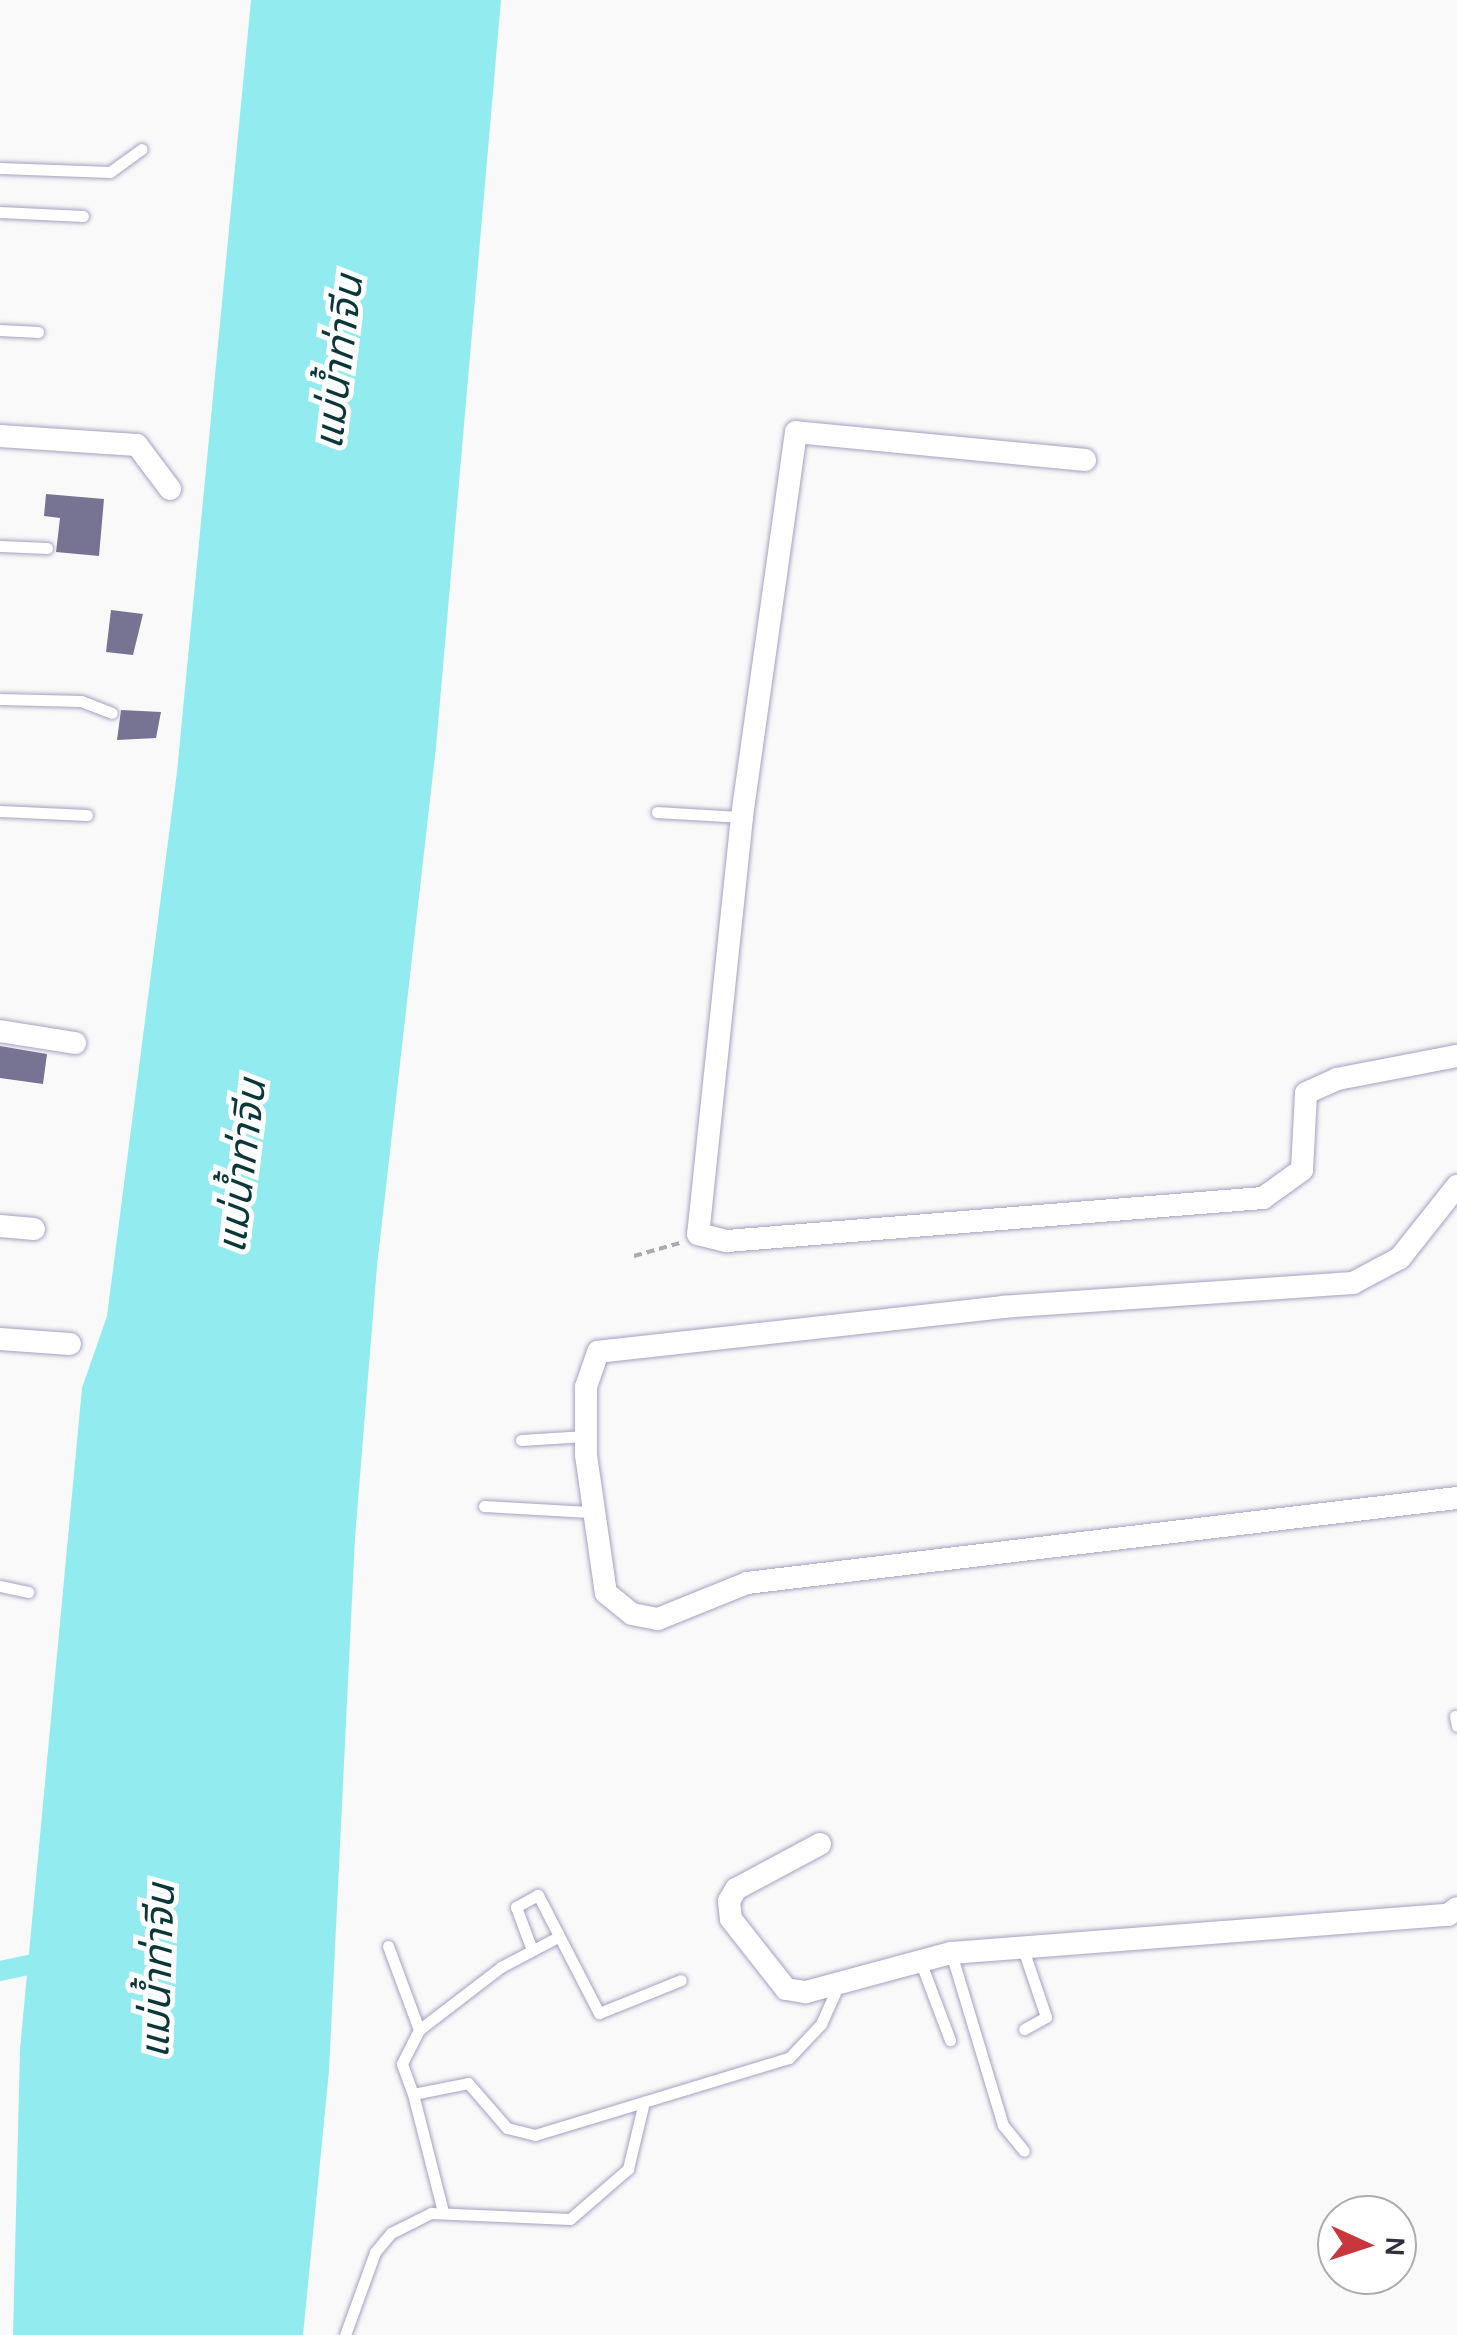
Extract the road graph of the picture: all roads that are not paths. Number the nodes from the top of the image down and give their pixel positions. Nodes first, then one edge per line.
1 (142, 149) dead end
2 (0, 168) edge
3 (0, 212) edge
4 (82, 216) dead end
5 (0, 330) edge
6 (38, 332) dead end
7 (0, 436) edge
8 (1086, 460) dead end
9 (170, 489) dead end
10 (0, 546) edge
11 (47, 548) dead end
12 (0, 698) edge
13 (112, 713) dead end
14 (0, 811) edge
15 (657, 812) dead end
16 (87, 815) dead end
17 (742, 817) junction
18 (0, 1031) edge
19 (75, 1043) dead end
20 (1457, 1056) edge
21 (1457, 1186) edge
22 (0, 1226) edge
23 (34, 1228) dead end
24 (0, 1339) edge
25 (70, 1344) dead end
26 (520, 1440) dead end
27 (586, 1446) junction
28 (1457, 1498) edge
29 (484, 1506) dead end
30 (588, 1506) junction
31 (0, 1586) edge
32 (28, 1592) dead end
33 (820, 1844) dead end
34 (1457, 1908) edge
35 (556, 1938) junction
36 (388, 1946) dead end
37 (1022, 1946) junction
38 (532, 1950) junction
39 (950, 1953) junction
40 (920, 1958) junction
41 (681, 1980) dead end
42 (841, 1980) junction
43 (419, 2030) junction
44 (1024, 2030) dead end
45 (950, 2040) dead end
46 (414, 2094) junction
47 (644, 2102) junction
48 (1024, 2151) dead end
49 (443, 2212) junction
50 (345, 2335) edge

1 - 2 lane
3 - 4 lane
5 - 6 lane
7 - 9 street
8 - 17 street
10 - 11 lane
12 - 13 lane
14 - 16 lane
15 - 17 lane
17 - 20 street
18 - 19 street
21 - 27 street
22 - 23 street
24 - 25 street
26 - 27 lane
27 - 30 street
28 - 30 street
29 - 30 lane
31 - 32 lane
33 - 42 street
34 - 37 street
35 - 38 lane
35 - 38 lane
35 - 41 lane
36 - 43 lane
37 - 39 street
37 - 44 lane
38 - 43 lane
39 - 40 street
39 - 48 lane
40 - 42 street
40 - 45 lane
42 - 47 lane
43 - 46 lane
46 - 47 lane
46 - 49 lane
47 - 49 lane
49 - 50 lane

